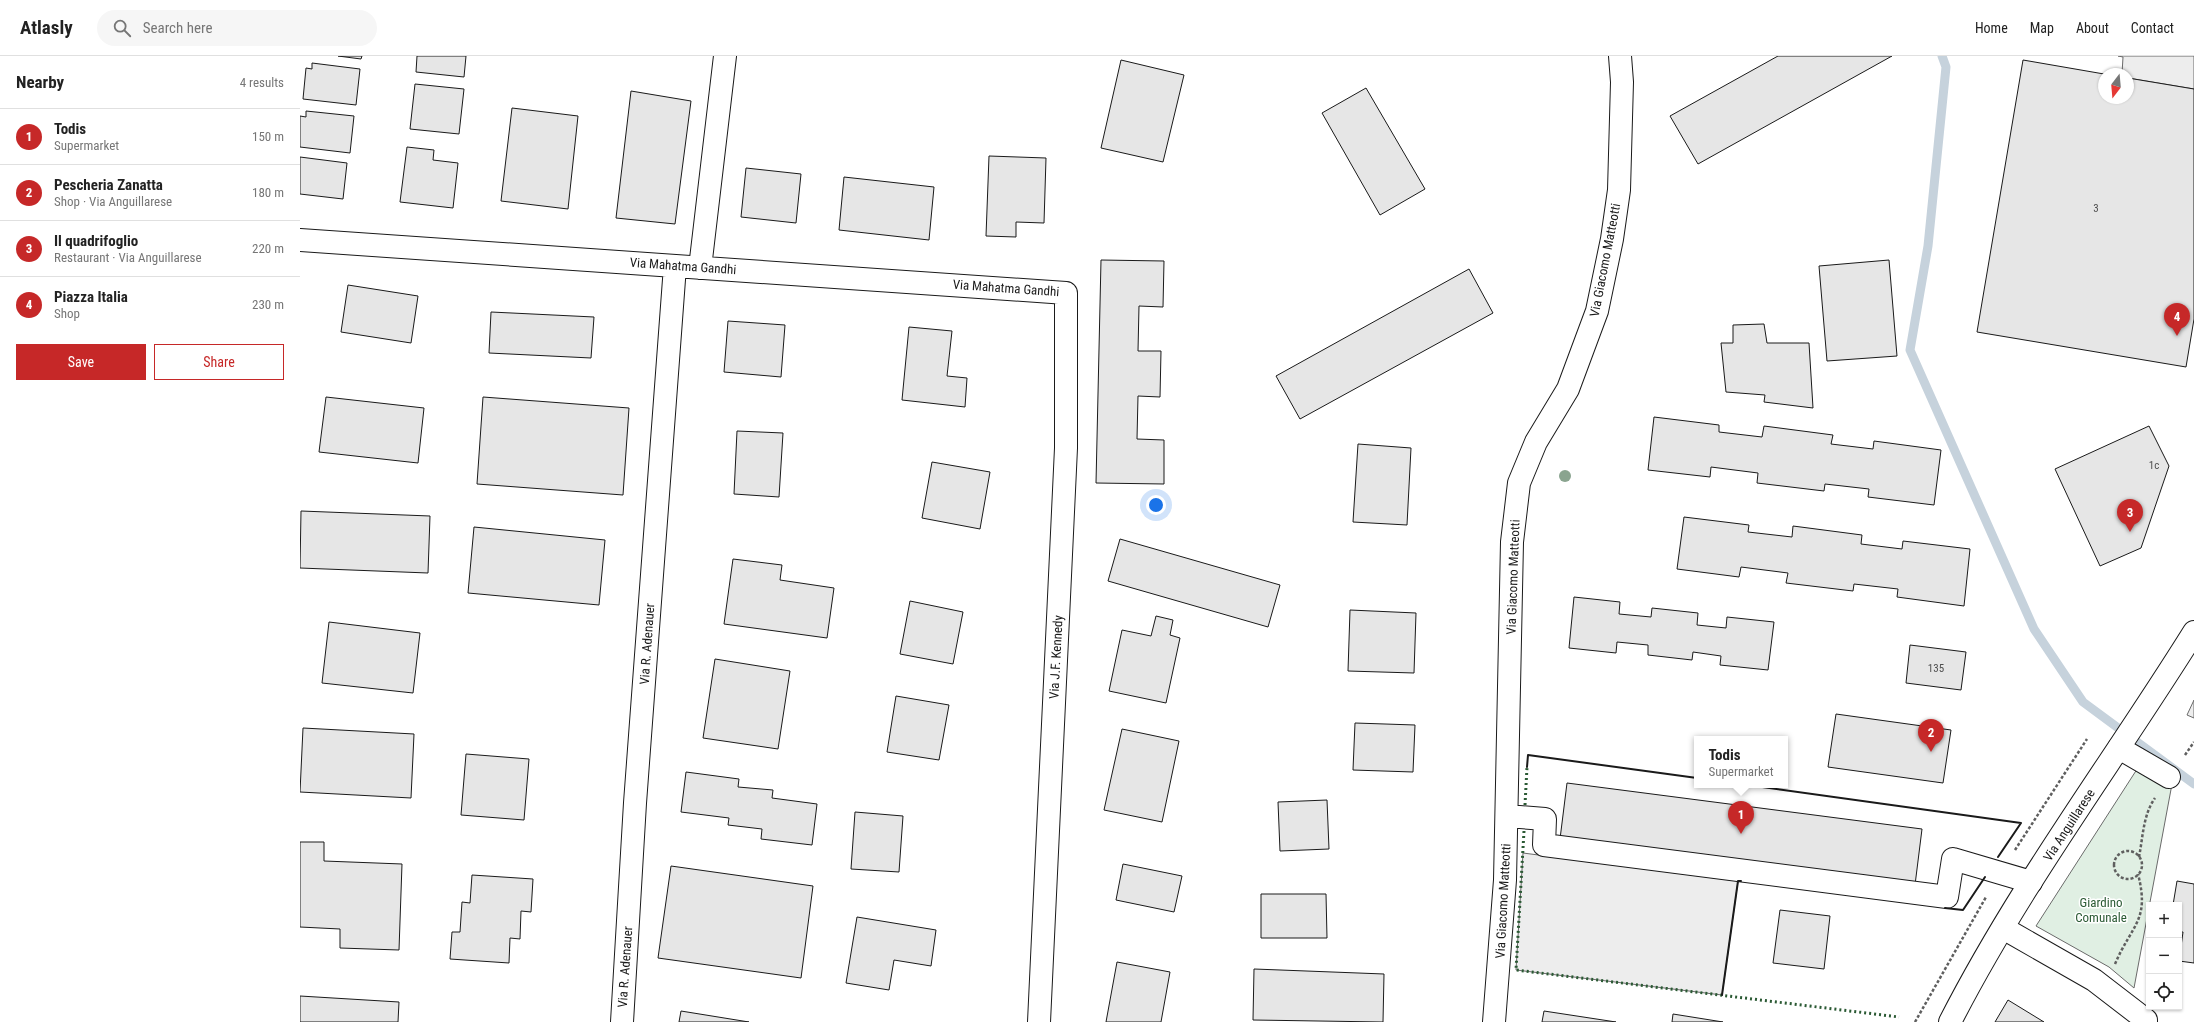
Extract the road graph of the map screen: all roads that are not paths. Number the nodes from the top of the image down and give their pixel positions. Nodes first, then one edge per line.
1 (724, 56) edge
2 (1620, 56) edge
3 (300, 240) edge
4 (675, 266) junction
5 (700, 268) junction
6 (1066, 292) joint
7 (2194, 632) edge
8 (2119, 748) junction
9 (2169, 777) road end
10 (1507, 816) junction
11 (2031, 882) junction
12 (2003, 928) junction
13 (2146, 1021) edge
14 (622, 1022) edge
15 (1039, 1022) edge
16 (1494, 1022) edge
17 (1950, 1022) edge

1 - 5 street
2 - 10 street, Via Giacomo Matteotti
3 - 4 street, Via Mahatma Gandhi
4 - 5 street, Via Mahatma Gandhi
4 - 14 street, Via R. Adenauer
5 - 6 street, Via Mahatma Gandhi
6 - 15 street, Via J.F. Kennedy
7 - 8 street, Via Anguillarese
8 - 9 street
8 - 11 street, Via Anguillarese
10 - 11 street
10 - 16 street, Via Giacomo Matteotti
11 - 12 street, Via Anguillarese
12 - 13 street
12 - 17 street, Via Anguillarese

